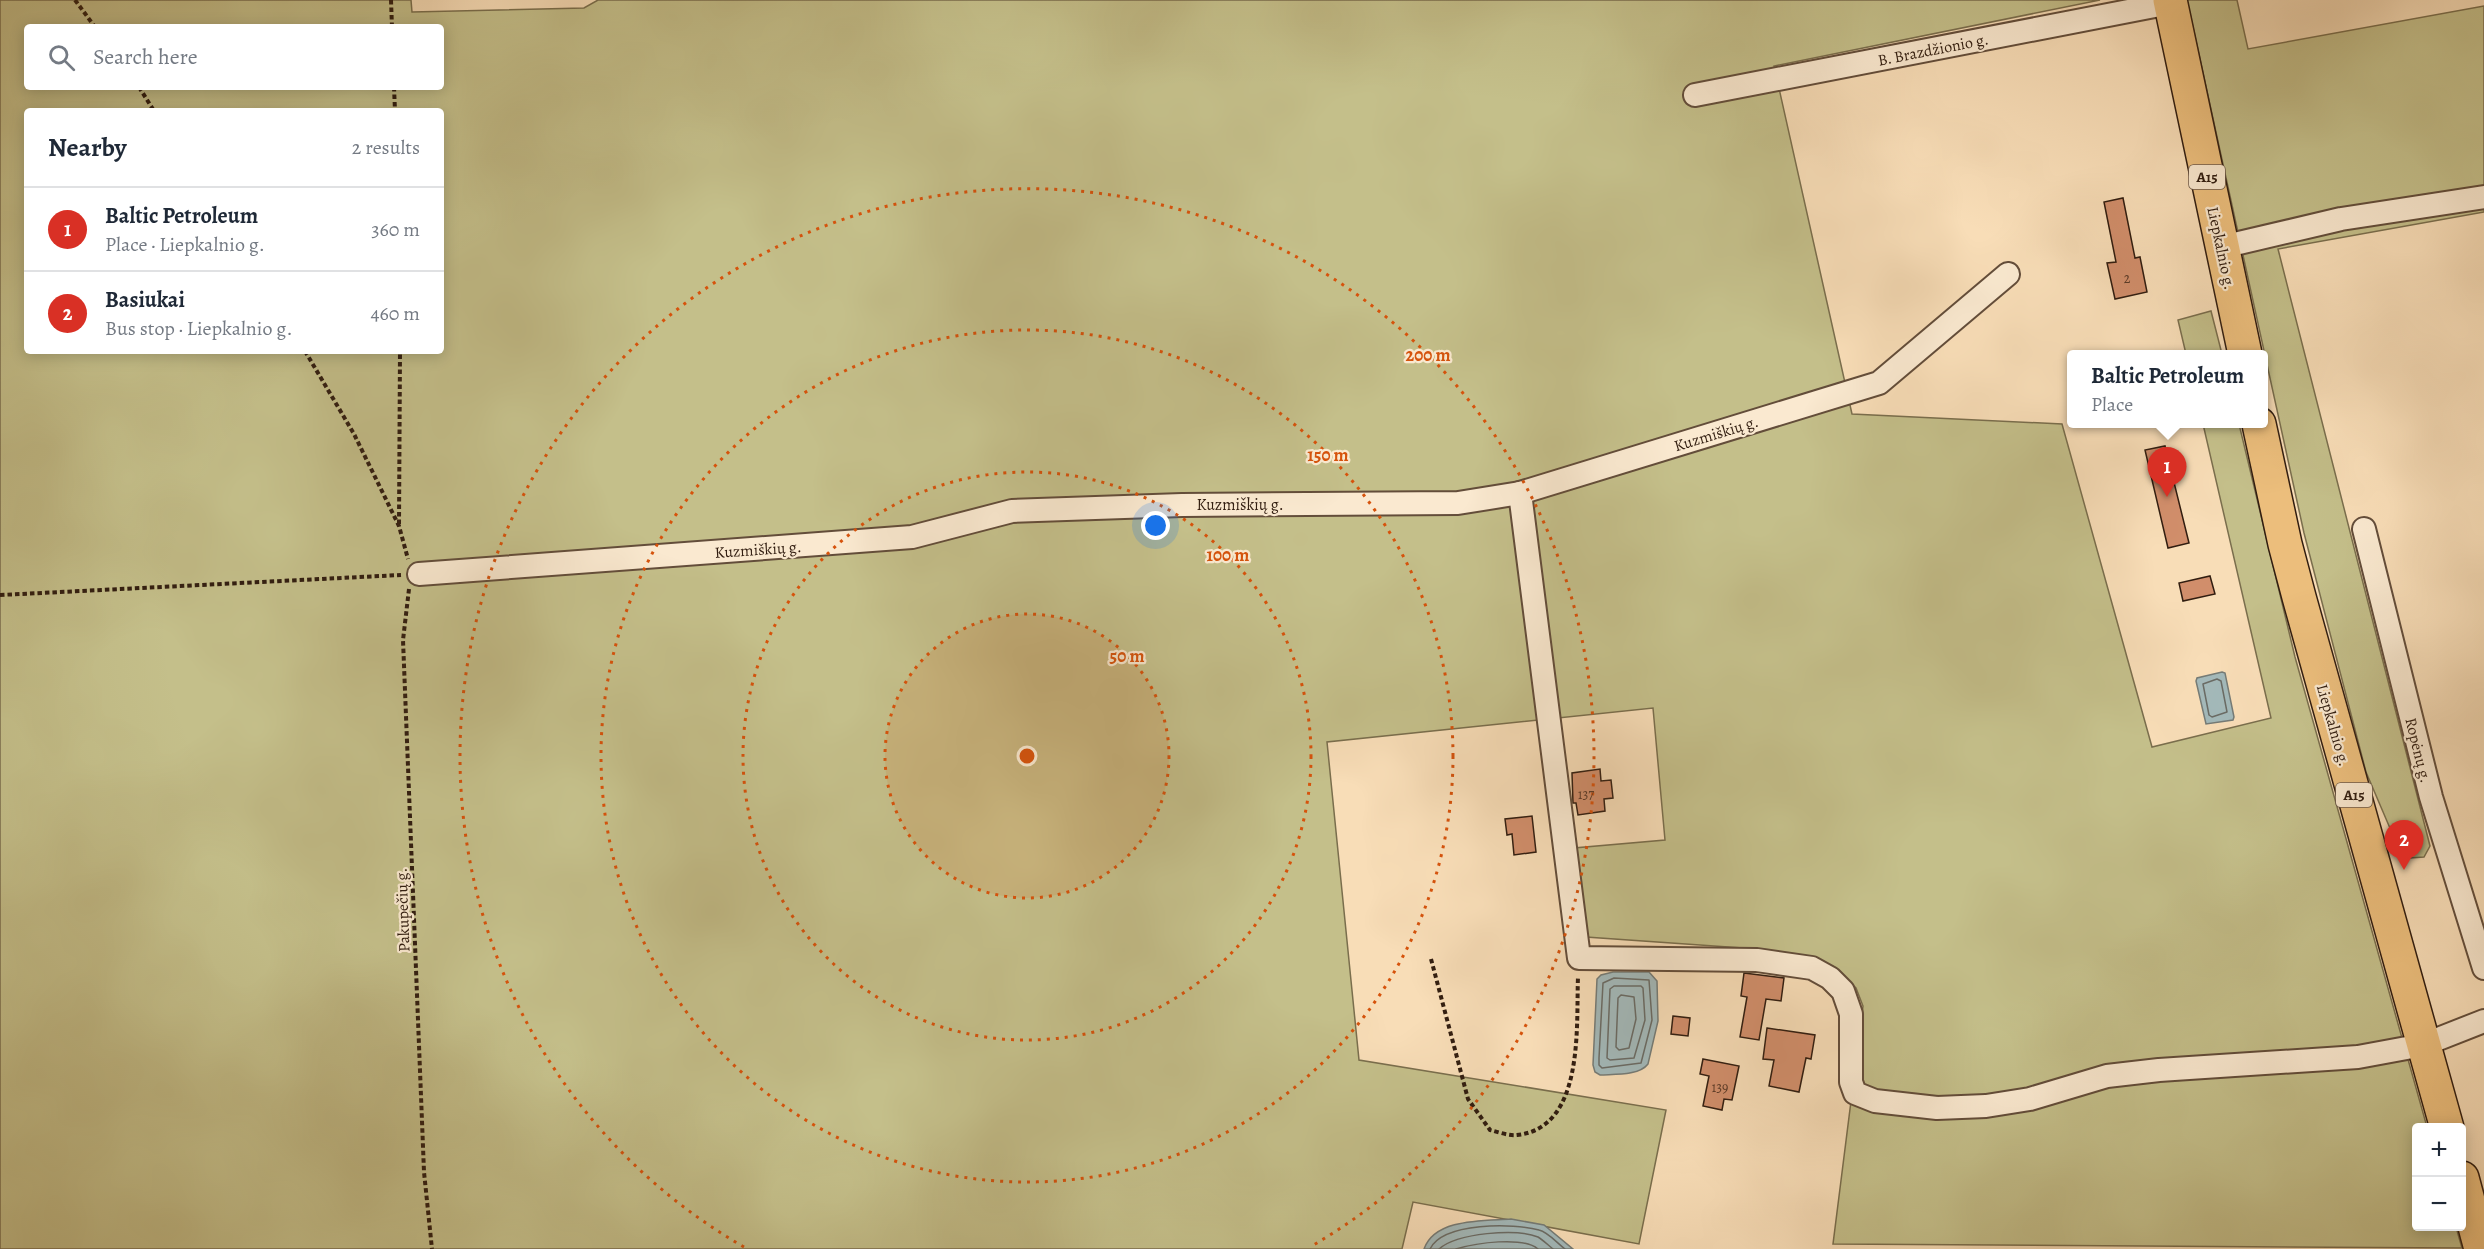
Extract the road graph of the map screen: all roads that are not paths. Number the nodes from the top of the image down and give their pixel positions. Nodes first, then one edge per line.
1 (2170, 2) edge
2 (1695, 94) dead end
3 (2484, 197) edge
4 (2222, 247) junction
5 (2008, 274) dead end
6 (2244, 350) edge
7 (2260, 428) edge
8 (1520, 493) junction
9 (2364, 529) dead end
10 (419, 574) road end
11 (2484, 968) edge
12 (2484, 1022) edge
13 (2423, 1046) junction
14 (2446, 1123) edge
15 (2466, 1193) edge
16 (2481, 1249) edge

1 - 2 street, B. Brazdžionio g.
1 - 4 highway, Liepkalnio g. / A15
3 - 4 street
4 - 6 highway, Liepkalnio g. / A15
5 - 8 street, Kuzmiškių g.
7 - 13 highway, Liepkalnio g. / A15
8 - 10 street, Kuzmiškių g.
8 - 13 street
9 - 11 street, Ropėnų g.
12 - 13 street
13 - 14 highway, Liepkalnio g. / A15
15 - 16 highway

